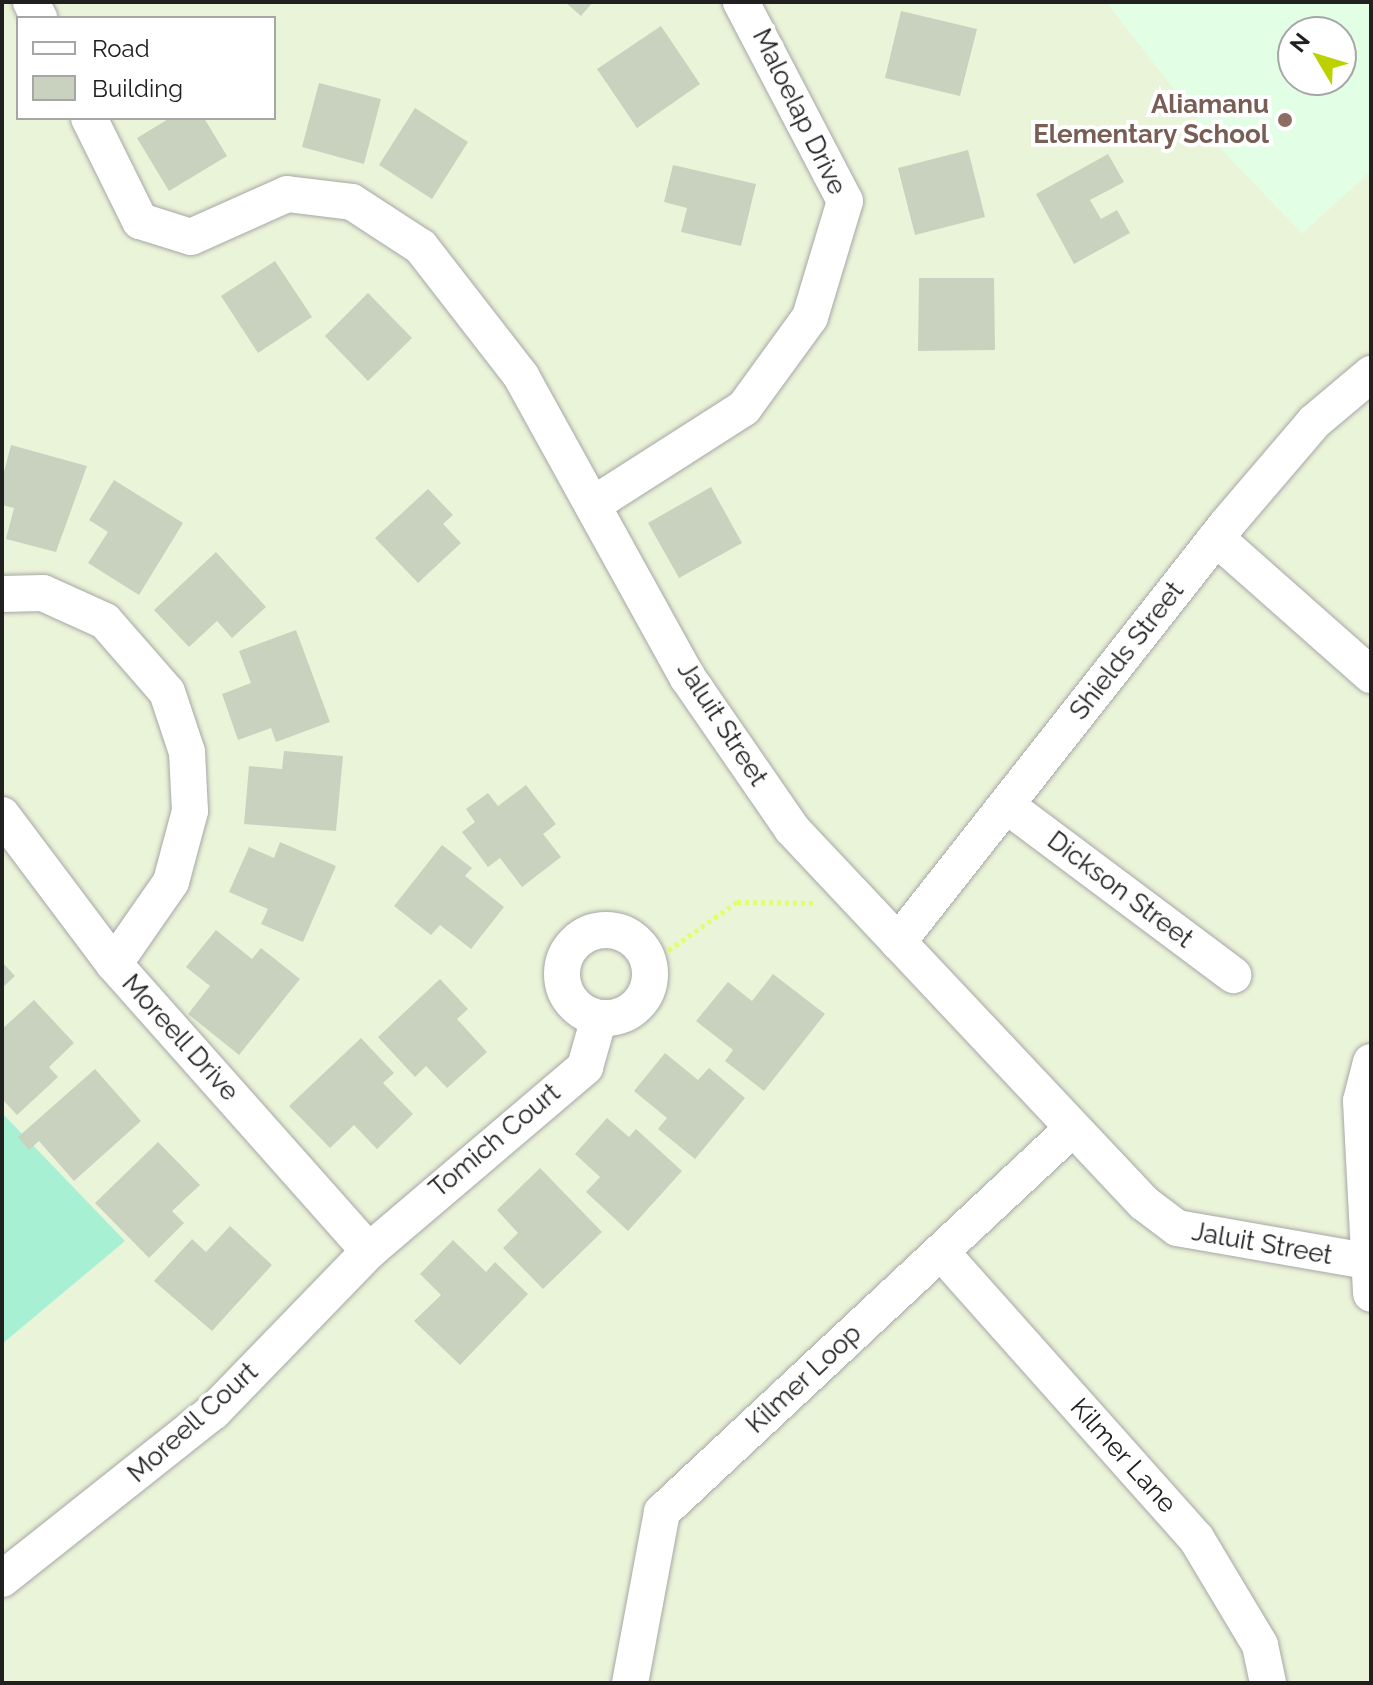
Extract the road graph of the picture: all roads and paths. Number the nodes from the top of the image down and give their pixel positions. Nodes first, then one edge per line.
1 (741, 2) edge
2 (90, 120) edge
3 (1371, 374) edge
4 (597, 502) junction
5 (1216, 538) junction
6 (2, 594) edge
7 (1371, 675) edge
8 (1006, 805) junction
9 (2, 815) edge
10 (862, 903) junction
11 (898, 942) junction
12 (114, 964) junction
13 (649, 964) junction
14 (1233, 975) dead end
15 (599, 1018) junction
16 (1371, 1062) edge
17 (1073, 1128) junction
18 (369, 1251) junction
19 (941, 1252) junction
20 (1369, 1273) edge
21 (2, 1579) edge
22 (630, 1683) edge
23 (1268, 1683) edge

1 - 4 street, Maloelap Drive
2 - 4 street, Jaluit Street
3 - 5 street, Shields Street
4 - 10 street, Jaluit Street
5 - 7 street
5 - 8 street, Shields Street
6 - 12 street
8 - 11 street, Shields Street
8 - 14 street, Dickson Street
9 - 12 street, Moreell Drive
10 - 11 street, Jaluit Street
10 - 13 path
11 - 17 street, Jaluit Street
12 - 18 street, Moreell Drive
13 - 15 street
13 - 15 street
15 - 18 street, Tomich Court
16 - 20 street
17 - 19 street, Kilmer Loop
17 - 20 street, Jaluit Street
18 - 21 street, Moreell Court
19 - 22 street, Kilmer Loop
19 - 23 street, Kilmer Lane

